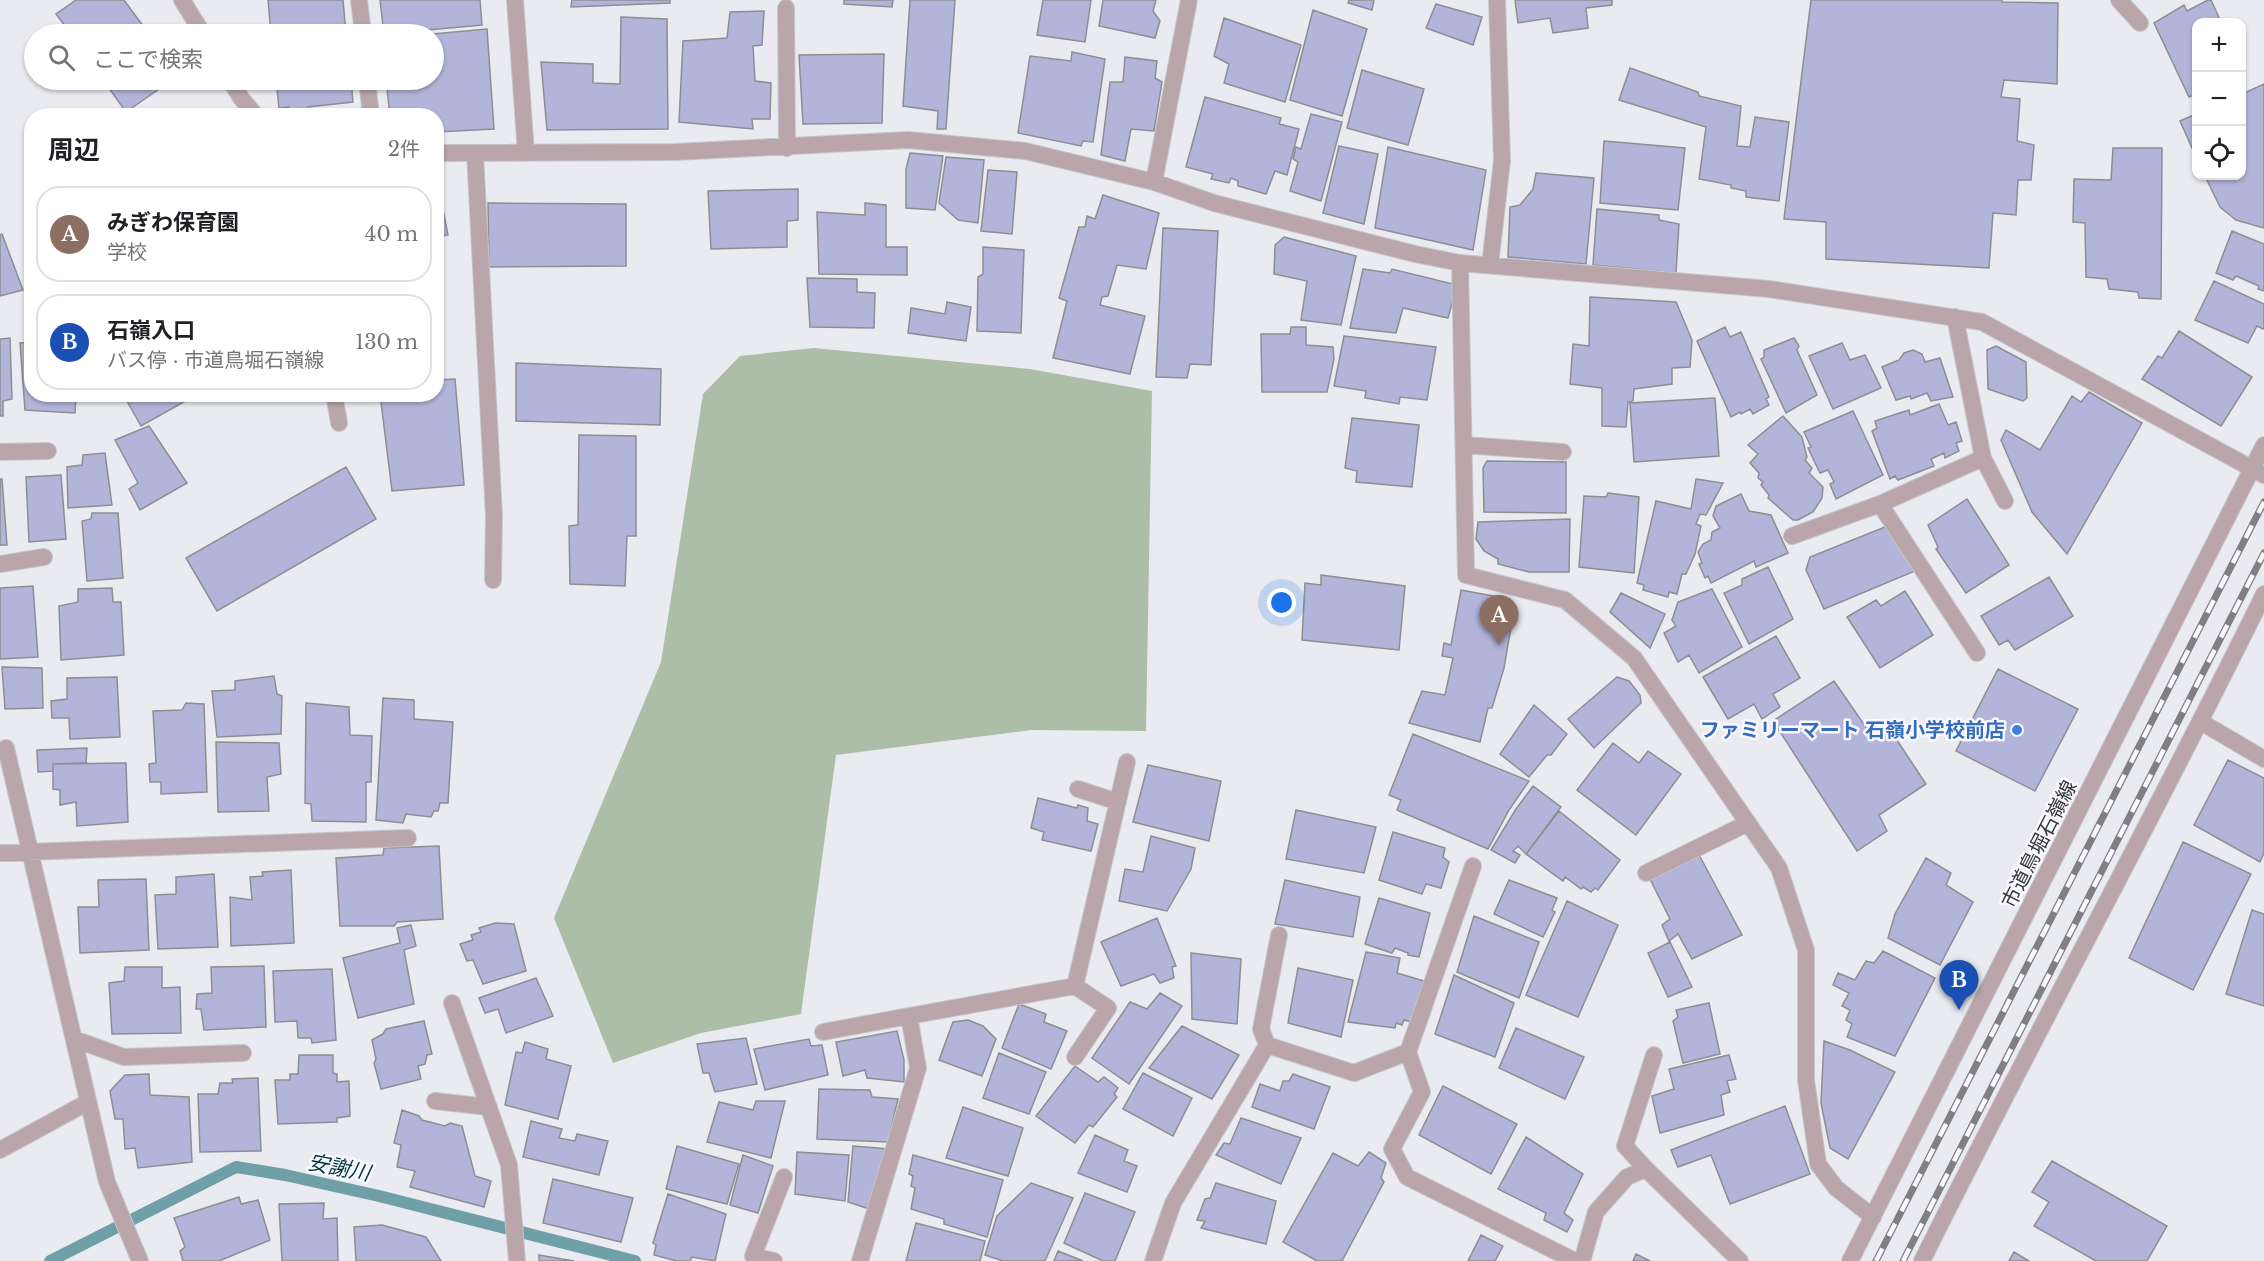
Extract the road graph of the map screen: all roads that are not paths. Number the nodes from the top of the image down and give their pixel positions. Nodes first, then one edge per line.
1 (182, 0) edge
2 (359, 0) edge
3 (515, 0) edge
4 (1189, 0) edge
5 (1497, 0) edge
6 (2119, 0) edge
7 (786, 8) dead end
8 (2140, 23) dead end
9 (197, 24) edge
10 (362, 24) edge
11 (237, 90) edge
12 (368, 90) edge
13 (249, 108) edge
14 (370, 108) edge
15 (787, 148) junction
16 (444, 153) edge
17 (475, 153) junction
18 (526, 153) junction
19 (1154, 182) junction
20 (1460, 263) junction
21 (1490, 265) junction
22 (1955, 317) junction
23 (335, 402) edge
24 (339, 423) dead end
25 (2264, 445) edge
26 (1464, 446) junction
27 (48, 451) dead end
28 (0, 452) edge
29 (1563, 453) dead end
30 (1983, 458) junction
31 (2258, 472) edge
32 (2005, 501) dead end
33 (1880, 504) junction
34 (1792, 536) dead end
35 (44, 557) dead end
36 (0, 564) edge
37 (493, 580) dead end
38 (2264, 594) edge
39 (1977, 653) dead end
40 (2201, 722) junction
41 (6, 748) dead end
42 (2264, 759) edge
43 (1127, 762) dead end
44 (1078, 789) dead end
45 (1118, 802) junction
46 (1748, 823) junction
47 (408, 838) dead end
48 (0, 853) edge
49 (30, 853) junction
50 (1473, 866) dead end
51 (1646, 873) dead end
52 (1279, 935) dead end
53 (1075, 986) junction
54 (452, 1003) dead end
55 (909, 1016) junction
56 (823, 1032) dead end
57 (74, 1039) junction
58 (1267, 1045) junction
59 (1408, 1052) junction
60 (243, 1053) dead end
61 (1654, 1055) dead end
62 (1075, 1057) dead end
63 (435, 1101) dead end
64 (88, 1102) junction
65 (489, 1107) junction
66 (0, 1150) edge
67 (1646, 1168) junction
68 (784, 1177) dead end
69 (1873, 1217) junction
70 (518, 1257) edge
71 (138, 1258) edge
72 (774, 1261) edge
73 (860, 1261) edge
74 (1153, 1261) edge
75 (1575, 1261) edge
76 (1582, 1261) edge
77 (1740, 1261) edge
78 (1850, 1261) edge
79 (1922, 1261) edge

1 - 9 street
2 - 10 street
3 - 18 street
4 - 19 street
5 - 21 street
6 - 8 street
7 - 15 street
11 - 13 street
12 - 14 street
15 - 18 street
15 - 19 street
16 - 17 street
17 - 18 street
17 - 37 street
19 - 20 street
20 - 21 street
20 - 26 street
21 - 22 street
22 - 30 street
22 - 31 street
23 - 24 street
25 - 31 street, 市道鳥堀石嶺線
26 - 29 street
26 - 46 street
27 - 28 street
30 - 32 street
30 - 33 street
31 - 69 street, 市道鳥堀石嶺線
33 - 34 street
33 - 39 street
35 - 36 street
38 - 40 street
40 - 42 street
40 - 79 street
41 - 49 street
43 - 45 street
44 - 45 street
45 - 53 street
46 - 51 street
46 - 69 street
47 - 49 street
48 - 49 street
49 - 57 street
50 - 59 street
52 - 58 street
53 - 55 street
53 - 62 street
54 - 65 street
55 - 56 street
55 - 73 street
57 - 60 street
57 - 64 street
58 - 59 street
58 - 74 street
59 - 75 street
61 - 67 street
63 - 65 street
64 - 66 street
64 - 71 street
65 - 70 street
67 - 76 street
67 - 77 street
68 - 72 street
69 - 78 street, 市道鳥堀石嶺線

